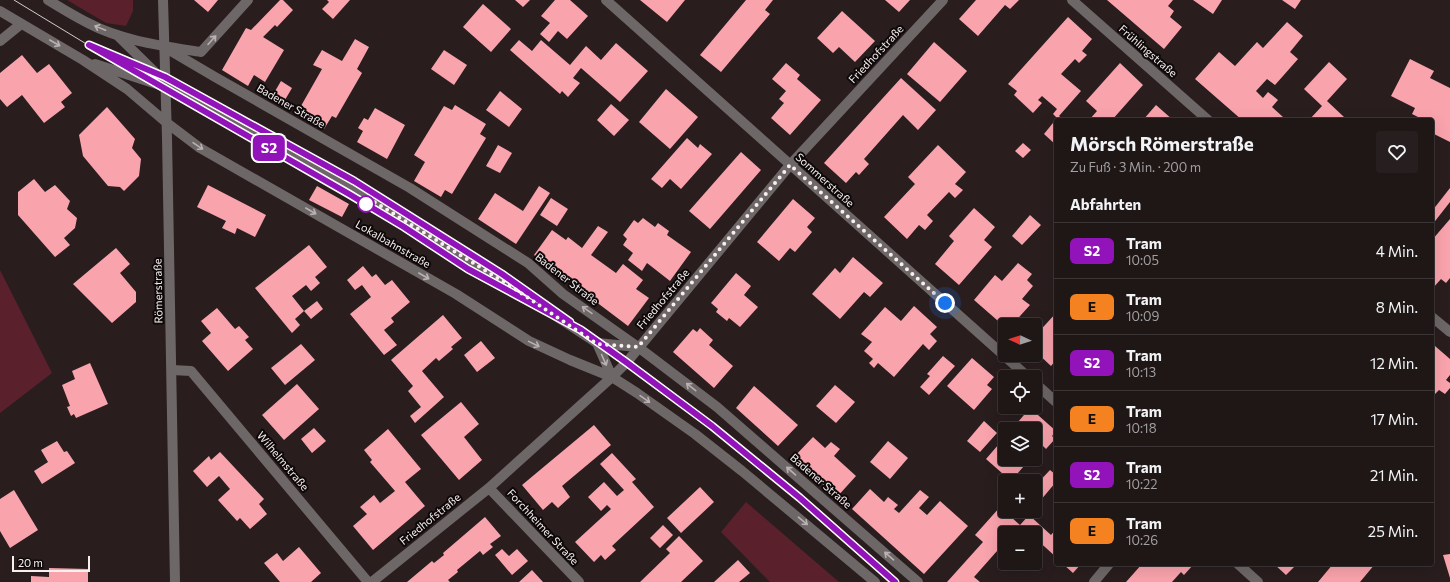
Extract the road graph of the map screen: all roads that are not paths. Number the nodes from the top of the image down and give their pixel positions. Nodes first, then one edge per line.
1 (48, 0) edge
2 (163, 0) edge
3 (248, 0) edge
4 (606, 0) edge
5 (943, 0) edge
6 (1072, 0) edge
7 (0, 11) edge
8 (21, 24) junction
9 (117, 35) junction
10 (0, 41) edge
11 (164, 47) junction
12 (83, 60) junction
13 (166, 85) junction
14 (1206, 118) edge
15 (167, 123) junction
16 (790, 165) junction
17 (1434, 318) edge
18 (1450, 332) edge
19 (597, 344) junction
20 (638, 347) junction
21 (172, 370) junction
22 (1020, 370) edge
23 (612, 377) junction
24 (1042, 389) edge
25 (1054, 400) edge
26 (489, 488) junction
27 (1107, 566) edge
28 (1240, 566) edge
29 (175, 582) edge
30 (368, 582) edge
31 (372, 582) edge
32 (579, 582) edge
33 (875, 582) edge
34 (918, 582) edge
35 (1094, 582) edge
36 (1258, 582) edge

9 -> 1 street
2 - 11 street, Römerstraße
11 -> 3 street
4 - 16 street, Sommerstraße
5 - 16 street, Friedhofstraße
6 - 14 street, Frühlingstraße
7 - 8 street
8 - 10 street
8 -> 12 street
9 - 11 street
9 - 13 street
11 - 13 street, Römerstraße
20 -> 11 street, Badener Straße
12 - 13 street
12 - 15 street, Lokalbahnstraße
13 - 15 street, Römerstraße
13 - 19 street
15 - 21 street, Römerstraße
15 -> 23 street, Lokalbahnstraße
16 - 20 street, Friedhofstraße
16 - 22 street, Sommerstraße
17 - 18 street
19 - 20 street
19 -> 23 street
20 - 23 street, Friedhofstraße
34 -> 20 street, Badener Straße
21 - 29 street, Römerstraße
21 - 30 street, Wilhelmstraße
23 - 26 street, Friedhofstraße
23 -> 33 street
24 - 25 street
26 - 31 street, Friedhofstraße
26 - 32 street, Forchheimer Straße
27 - 35 street
28 - 36 street

